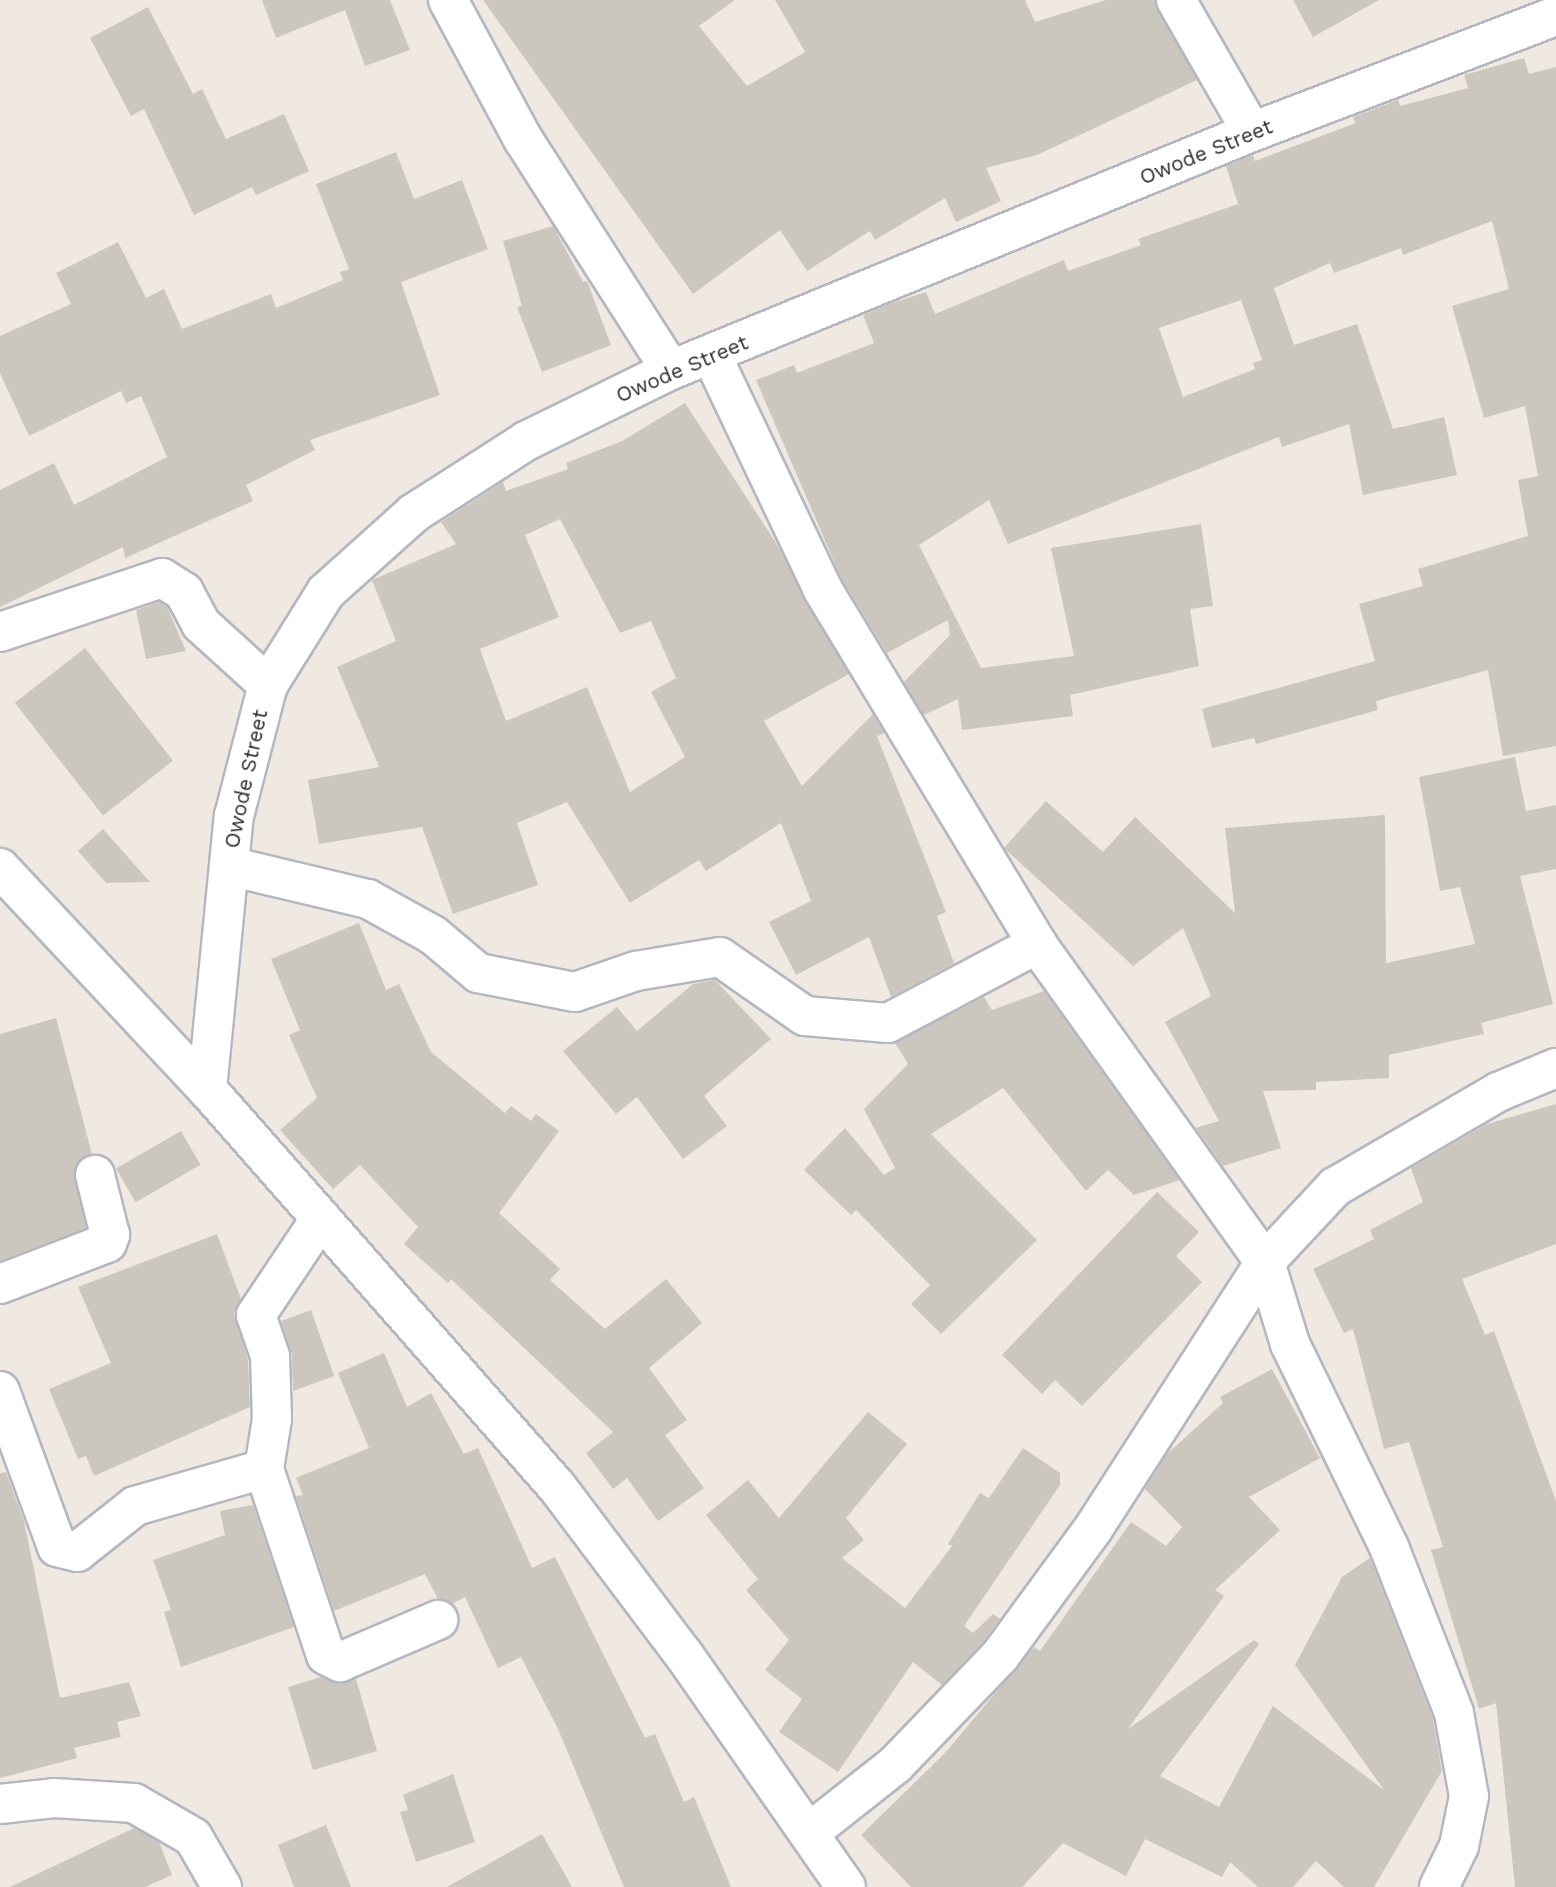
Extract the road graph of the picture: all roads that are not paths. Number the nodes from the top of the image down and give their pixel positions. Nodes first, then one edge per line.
1 (448, 0) edge
2 (1176, 0) edge
3 (1556, 16) edge
4 (1252, 132) junction
5 (712, 356) junction
6 (671, 370) junction
7 (0, 632) edge
8 (268, 685) junction
9 (229, 866) junction
10 (0, 868) edge
11 (1037, 944) junction
12 (1556, 1068) edge
13 (207, 1089) junction
14 (95, 1175) dead end
15 (321, 1218) junction
16 (1265, 1262) junction
17 (0, 1284) edge
18 (0, 1391) edge
19 (264, 1469) junction
20 (438, 1620) dead end
21 (0, 1804) edge
22 (810, 1832) junction
23 (222, 1887) edge
24 (846, 1887) edge
25 (1439, 1887) edge

1 - 6 street
2 - 4 street
3 - 4 street, Owode Street
4 - 5 street, Owode Street
5 - 6 street, Owode Street
5 - 11 street
6 - 8 street, Owode Street
7 - 8 street
8 - 9 street, Owode Street
9 - 11 street
9 - 13 street, Owode Street
10 - 13 street
11 - 16 street
12 - 16 street
13 - 15 street
14 - 17 street
15 - 19 street
15 - 22 street
16 - 22 street
16 - 25 street
18 - 19 street
19 - 20 street
21 - 23 street
22 - 24 street

